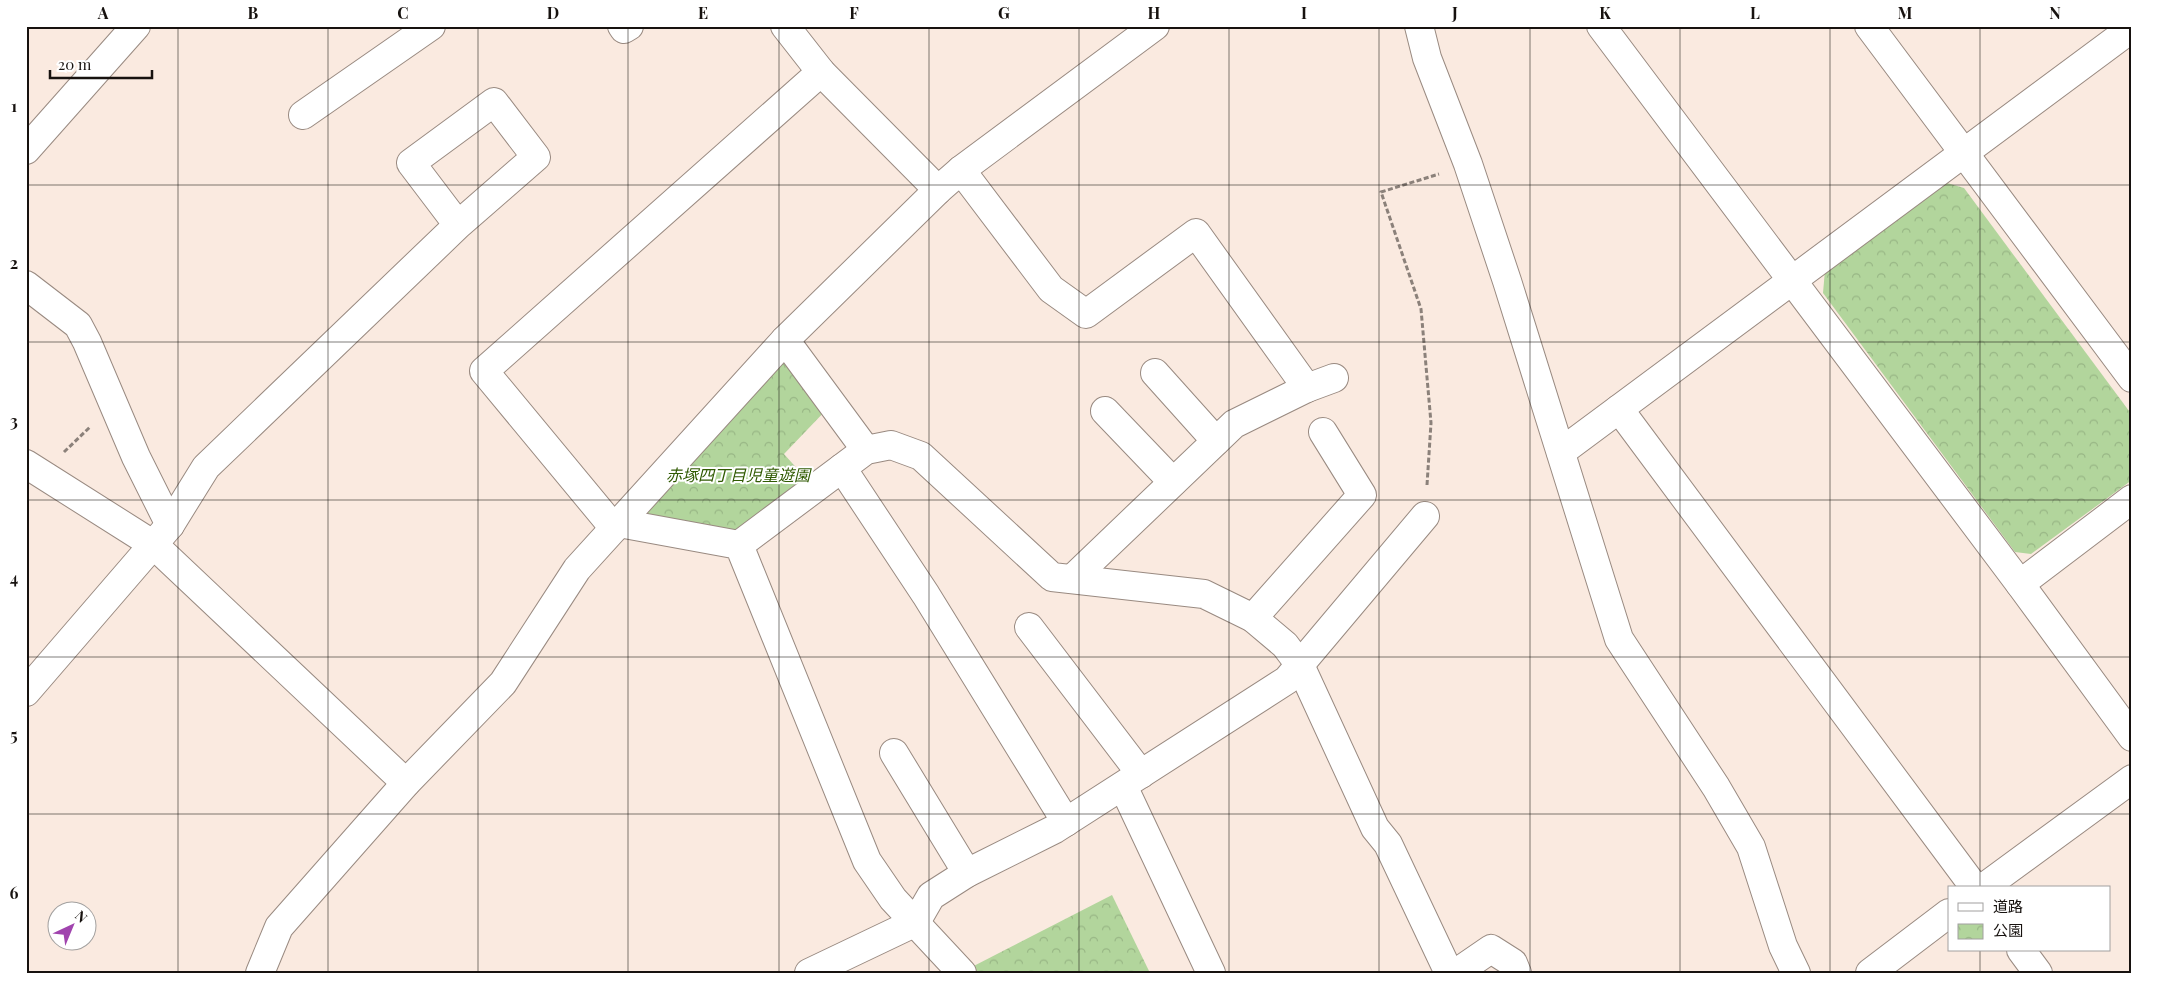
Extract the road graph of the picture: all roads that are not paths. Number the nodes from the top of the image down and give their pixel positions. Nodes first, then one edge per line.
1 (136, 26) edge
2 (431, 26) edge
3 (622, 26) edge
4 (628, 26) edge
5 (785, 26) edge
6 (1156, 26) edge
7 (1419, 26) edge
8 (1601, 26) edge
9 (1869, 26) edge
10 (2132, 28) edge
11 (821, 72) junction
12 (303, 115) dead end
13 (26, 150) edge
14 (1963, 152) junction
15 (961, 170) junction
16 (938, 190) junction
17 (458, 225) junction
18 (1791, 281) junction
19 (26, 285) edge
20 (785, 340) junction
21 (1154, 373) dead end
22 (1334, 378) dead end
23 (2132, 378) edge
24 (1307, 388) junction
25 (1619, 409) junction
26 (1105, 411) dead end
27 (1324, 432) dead end
28 (1216, 441) junction
29 (866, 450) junction
30 (1561, 452) junction
31 (842, 468) junction
32 (34, 469) edge
33 (1173, 482) junction
34 (2132, 499) edge
35 (1425, 516) road end
36 (617, 526) junction
37 (162, 535) junction
38 (739, 545) junction
39 (1072, 579) junction
40 (2020, 584) junction
41 (1253, 618) junction
42 (1030, 627) dead end
43 (1300, 666) junction
44 (26, 692) edge
45 (2132, 738) edge
46 (894, 753) dead end
47 (2132, 779) edge
48 (1132, 780) junction
49 (406, 783) junction
50 (1066, 822) junction
51 (967, 873) junction
52 (1974, 886) edge
53 (1986, 886) edge
54 (1948, 914) edge
55 (916, 922) junction
56 (2022, 952) edge
57 (260, 973) edge
58 (809, 973) edge
59 (962, 973) edge
60 (1211, 973) edge
61 (1449, 973) edge
62 (1456, 973) edge
63 (1517, 973) edge
64 (1796, 973) edge
65 (1870, 973) edge
66 (2038, 973) edge

1 - 13 street
2 - 12 street
3 - 4 street
5 - 11 street
6 - 15 street
7 - 30 street
8 - 18 street
9 - 14 street
10 - 14 street
11 - 16 street
11 - 36 street
14 - 18 street
14 - 23 street
15 - 16 street
15 - 24 street
16 - 20 street
17 - 17 street
17 - 37 street
18 - 25 street
18 - 40 street
19 - 37 street
20 - 29 street
20 - 36 street
21 - 28 street
22 - 24 street
24 - 28 street
25 - 30 street
25 - 52 street
26 - 33 street
27 - 41 street
28 - 33 street
29 - 31 street
29 - 39 street
30 - 64 street
31 - 38 street
31 - 50 street
32 - 37 street
33 - 39 street
34 - 40 street
35 - 43 street
36 - 38 street
36 - 49 street
37 - 44 street
37 - 49 street
38 - 55 street
39 - 41 street
40 - 45 street
41 - 43 street
42 - 48 street
43 - 48 street
43 - 61 street
46 - 51 street
47 - 53 street
48 - 50 street
48 - 60 street
49 - 57 street
50 - 51 street
51 - 55 street
54 - 65 street
55 - 58 street
55 - 59 street
56 - 66 street
62 - 63 street

